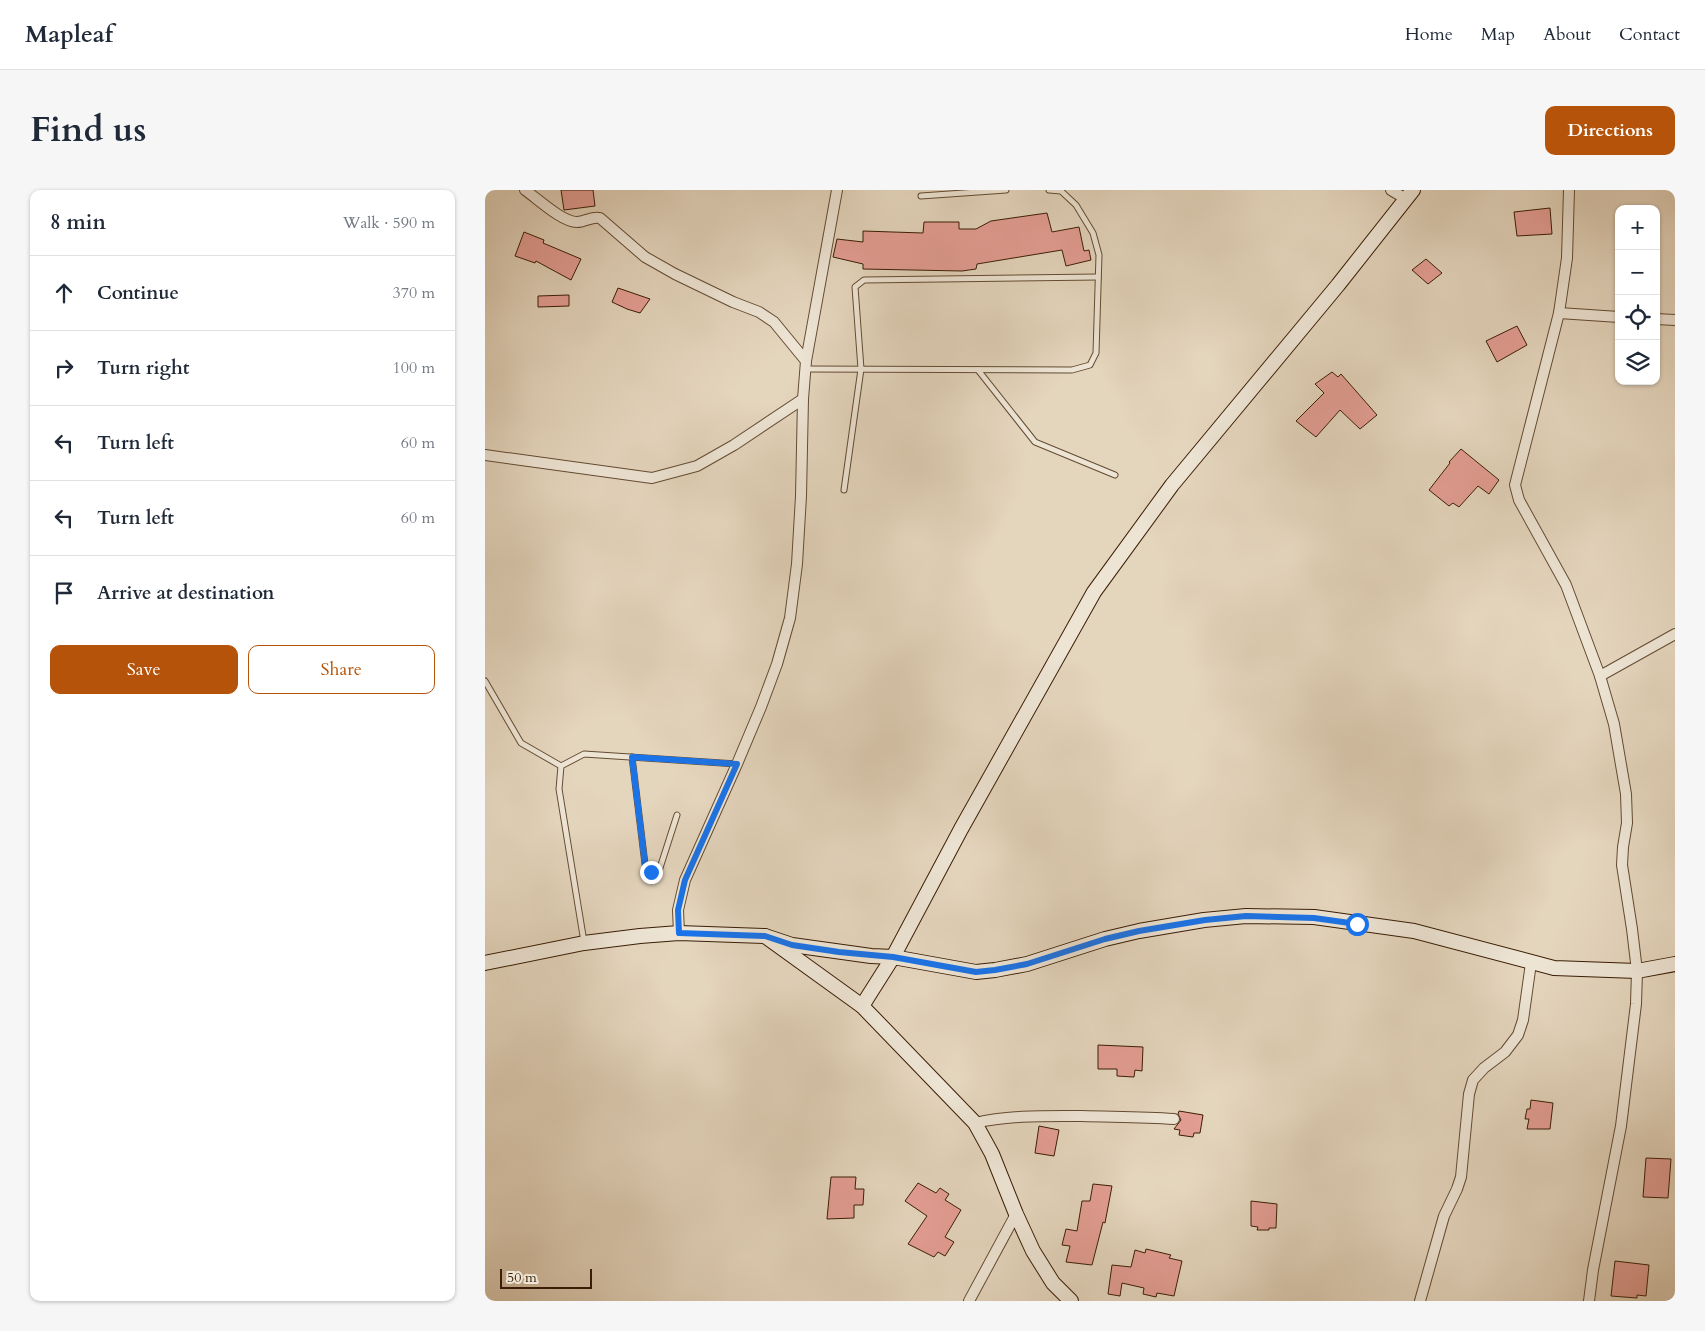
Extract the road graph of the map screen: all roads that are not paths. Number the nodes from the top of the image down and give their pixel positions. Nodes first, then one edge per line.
1 (525, 190) edge
2 (837, 190) edge
3 (1006, 190) edge
4 (1049, 190) edge
5 (1391, 190) edge
6 (1569, 190) edge
7 (1409, 195) edge
8 (921, 196) dead end
9 (1098, 276) junction
10 (1559, 313) junction
11 (1615, 317) edge
12 (1660, 319) edge
13 (1675, 320) edge
14 (806, 365) junction
15 (861, 369) junction
16 (978, 370) junction
17 (803, 399) junction
18 (485, 455) edge
19 (1115, 475) dead end
20 (844, 490) dead end
21 (1675, 634) edge
22 (1600, 676) junction
23 (485, 681) edge
24 (632, 757) junction
25 (737, 764) junction
26 (561, 766) junction
27 (677, 815) dead end
28 (679, 933) junction
29 (765, 936) junction
30 (584, 943) junction
31 (893, 957) junction
32 (485, 963) edge
33 (1531, 963) junction
34 (1675, 964) edge
35 (1637, 971) junction
36 (862, 1006) junction
37 (1174, 1120) dead end
38 (975, 1123) junction
39 (1016, 1214) junction
40 (969, 1301) edge
41 (1071, 1301) edge
42 (1420, 1301) edge
43 (1589, 1301) edge

1 - 14 street
2 - 14 street
3 - 8 lane
4 - 9 lane
5 - 7 street
6 - 10 street
7 - 31 street
9 - 15 lane
9 - 16 lane
10 - 11 street
10 - 22 street
12 - 13 street
14 - 15 lane
14 - 17 street
15 - 16 lane
15 - 20 lane
16 - 19 lane
17 - 18 street
17 - 25 street
21 - 22 street
22 - 35 street
23 - 26 lane
24 - 25 lane
24 - 26 lane
24 - 27 lane
25 - 28 street
26 - 30 lane
28 - 29 street
28 - 30 street
29 - 31 street
29 - 36 street
30 - 32 street
31 - 33 street
31 - 36 street
33 - 35 street
33 - 42 street
34 - 35 street
35 - 43 street
36 - 38 street
37 - 38 street
38 - 39 street
39 - 40 street
39 - 41 street

